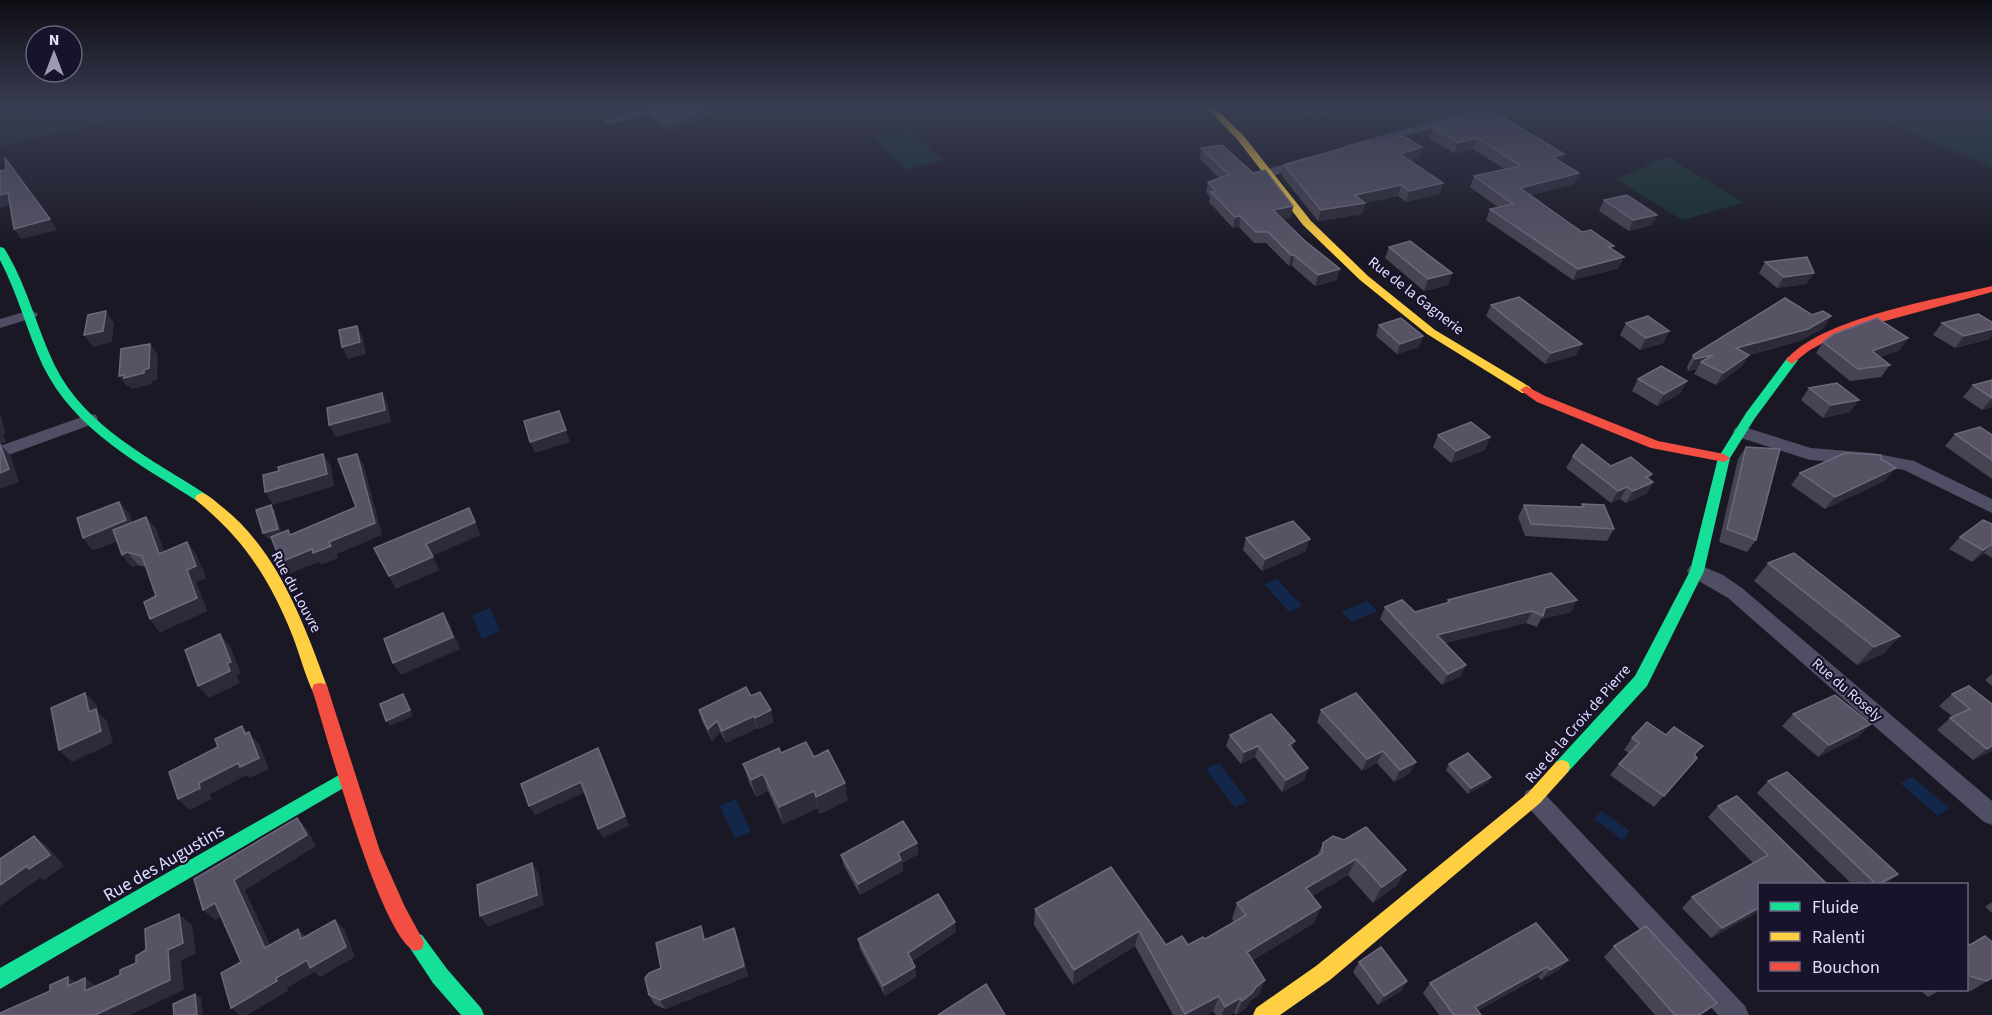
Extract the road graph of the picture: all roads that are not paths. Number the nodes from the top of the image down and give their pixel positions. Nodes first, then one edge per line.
1 (1254, 154) edge
2 (1314, 159) edge
3 (1269, 173) junction
4 (0, 250) edge
5 (1992, 288) edge
6 (31, 314) junction
7 (0, 324) edge
8 (90, 419) junction
9 (1741, 432) junction
10 (0, 453) edge
11 (1724, 458) junction
12 (1992, 507) edge
13 (1697, 571) junction
14 (346, 778) junction
15 (1534, 798) junction
16 (1992, 815) edge
17 (0, 979) edge
18 (474, 1015) edge
19 (1263, 1015) edge
20 (1736, 1015) edge

1 - 3 street, Rue de la Gagnerie
2 - 3 street
3 - 11 street, Rue de la Gagnerie
4 - 6 street, Rue du Louvre
5 - 9 street, Rue de la Croix de Pierre
6 - 7 street
6 - 8 street, Rue du Louvre
8 - 10 street
8 - 14 street, Rue du Louvre
9 - 11 street, Rue de la Croix de Pierre
9 - 12 street
11 - 13 street, Rue de la Croix de Pierre
13 - 15 street, Rue de la Croix de Pierre
13 - 16 street, Rue du Rosely
14 - 17 street, Rue des Augustins
14 - 18 street, Rue du Louvre
15 - 19 street, Rue de la Croix de Pierre
15 - 20 street

